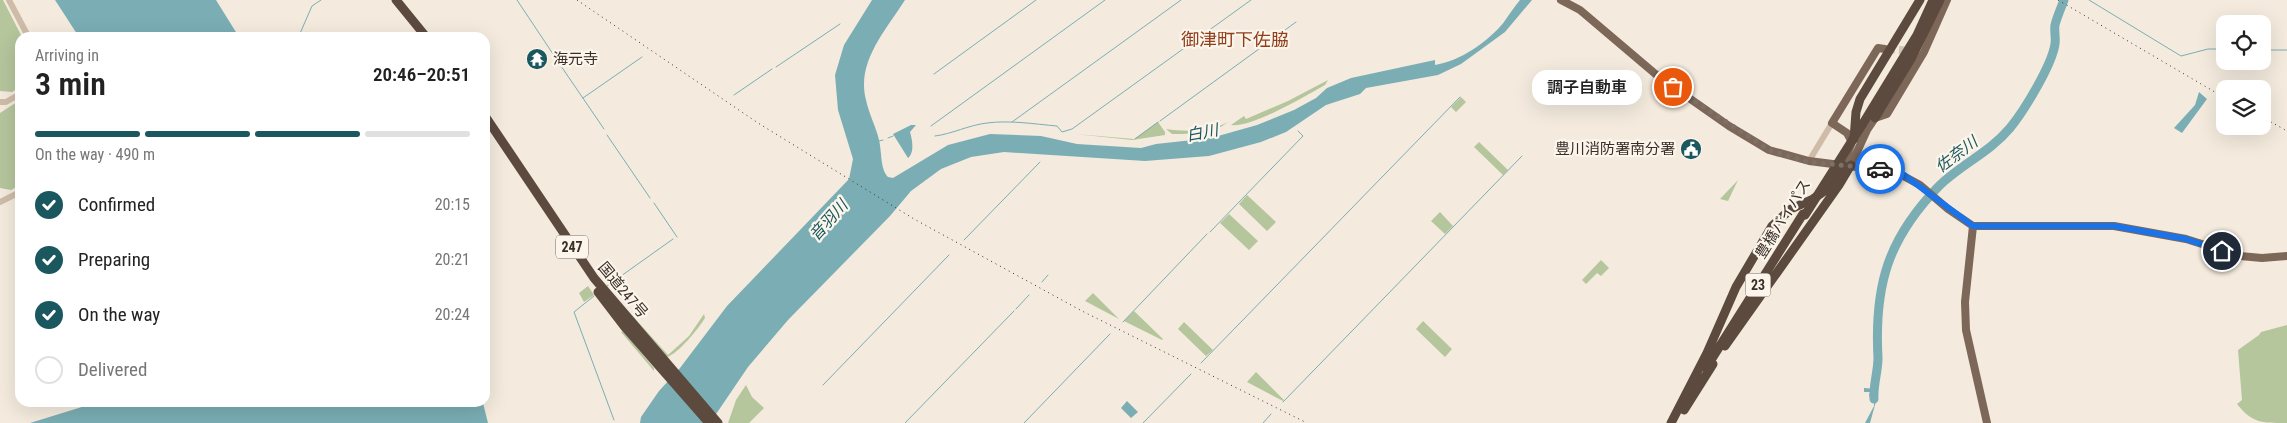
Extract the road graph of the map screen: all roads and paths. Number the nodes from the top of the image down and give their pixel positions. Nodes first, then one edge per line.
1 (9, 0) edge
2 (389, 0) edge
3 (396, 0) edge
4 (1561, 0) edge
5 (1920, 0) edge
6 (1928, 0) edge
7 (1933, 0) edge
8 (1940, 0) edge
9 (1946, 0) edge
10 (26, 32) edge
11 (415, 32) edge
12 (422, 32) edge
13 (1882, 48) dead end
14 (15, 97) edge
15 (0, 102) edge
16 (1875, 118) junction
17 (490, 123) edge
18 (1832, 124) junction
19 (1860, 124) junction
20 (490, 132) edge
21 (1853, 144) junction
22 (1808, 162) junction
23 (1847, 165) junction
24 (15, 194) edge
25 (0, 202) edge
26 (1973, 226) junction
27 (2287, 256) edge
28 (1712, 356) junction
29 (669, 372) junction
30 (709, 423) edge
31 (718, 423) edge
32 (1671, 423) edge
33 (1676, 423) edge
34 (1986, 423) edge

1 - 10 street
2 - 11 highway
3 - 12 highway
4 - 22 main road
5 - 21 highway
6 - 19 highway, 豊橋バイパス / 23
7 - 19 highway, 豊橋バイパス / 23
8 - 16 highway
9 - 16 main road
13 - 18 main road
14 - 15 street
16 - 23 main road
17 - 29 highway, 国道247号 / 247
18 - 21 main road
18 - 22 street
19 - 28 highway, 豊橋バイパス / 23, bridge
20 - 29 highway, 国道247号 / 247
21 - 23 main road
22 - 23 main road
23 - 26 main road
23 - 28 highway
23 - 28 highway
24 - 25 street
26 - 27 main road
26 - 34 main road
28 - 32 highway
28 - 33 highway, 豊橋バイパス / 23
29 - 30 highway, 国道247号 / 247
29 - 31 highway, 国道247号 / 247

